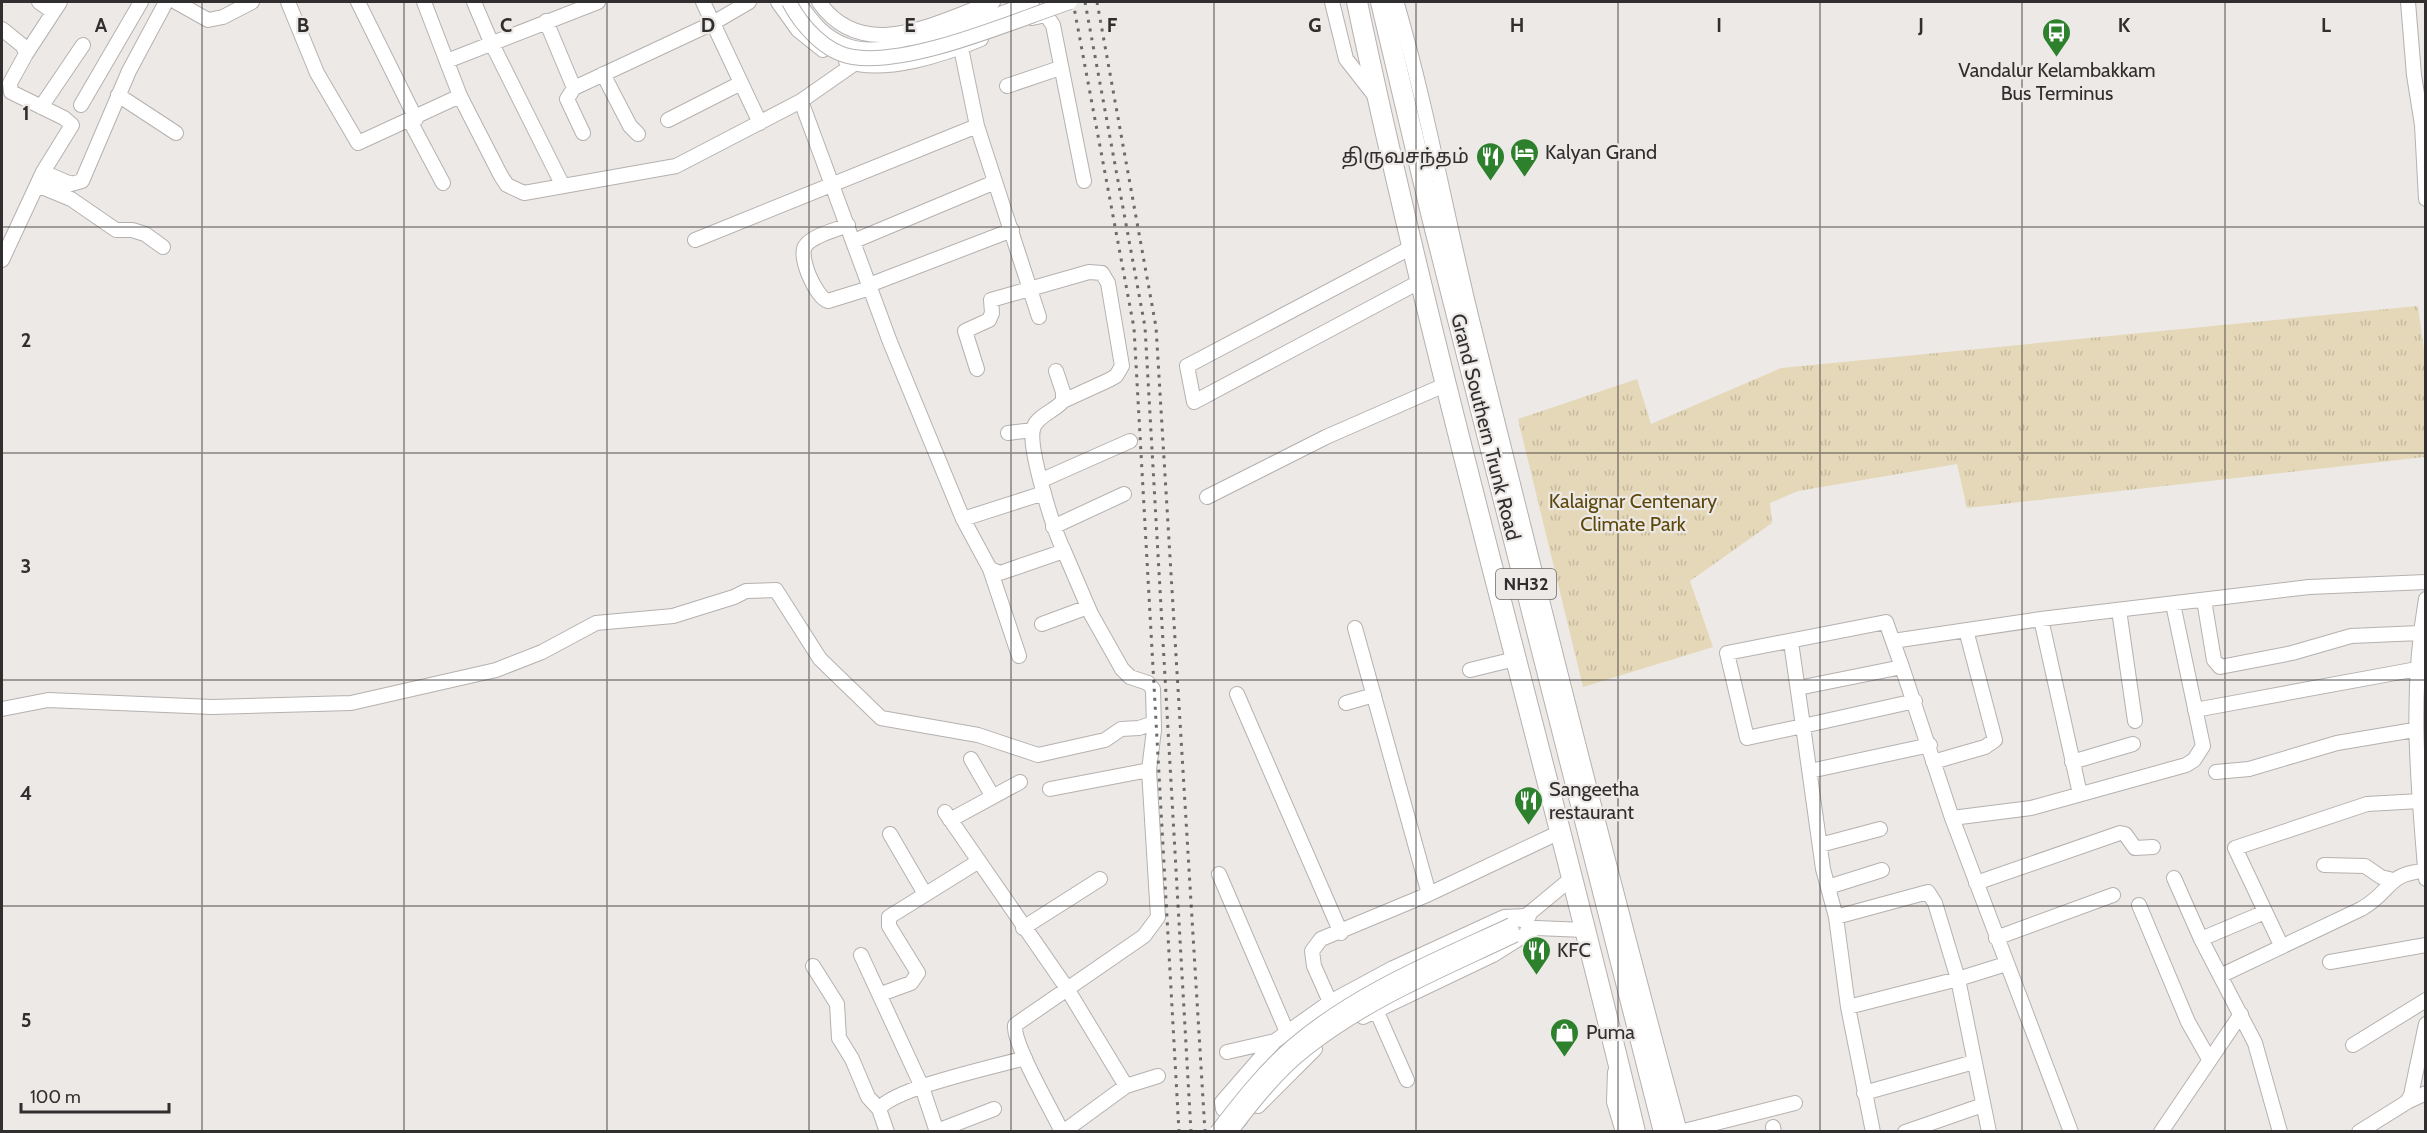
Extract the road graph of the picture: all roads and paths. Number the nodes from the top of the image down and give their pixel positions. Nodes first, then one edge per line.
1 (39, 2) edge
2 (141, 2) edge
3 (166, 2) edge
4 (176, 2) edge
5 (252, 2) edge
6 (288, 2) edge
7 (358, 2) edge
8 (424, 2) edge
9 (474, 2) edge
10 (703, 2) edge
11 (749, 2) edge
12 (778, 2) edge
13 (789, 2) edge
14 (798, 2) edge
15 (993, 2) edge
16 (1032, 2) edge
17 (1047, 2) edge
18 (1070, 2) edge
19 (1332, 2) edge
20 (1357, 2) edge
21 (1391, 2) edge
22 (2408, 2) edge
23 (592, 3) edge
24 (825, 3) edge
25 (56, 7) edge
26 (1048, 17) junction
27 (546, 21) junction
28 (713, 23) junction
29 (2, 29) edge
30 (491, 42) junction
31 (83, 45) dead end
32 (961, 48) junction
33 (26, 54) junction
34 (447, 61) junction
35 (854, 64) junction
36 (1060, 68) junction
37 (2420, 74) edge
38 (603, 75) junction
39 (741, 83) junction
40 (1006, 86) dead end
41 (574, 88) junction
42 (118, 96) junction
43 (460, 96) junction
44 (1378, 100) junction
45 (801, 101) junction
46 (81, 105) dead end
47 (41, 107) junction
48 (413, 120) junction
49 (668, 120) dead end
50 (760, 123) junction
51 (2424, 125) edge
52 (977, 126) junction
53 (176, 133) dead end
54 (583, 133) dead end
55 (638, 134) dead end
56 (43, 172) junction
57 (1084, 181) dead end
58 (995, 182) junction
59 (443, 183) dead end
60 (79, 184) junction
61 (832, 184) junction
62 (37, 185) junction
63 (563, 186) junction
64 (70, 199) junction
65 (2426, 199) edge
66 (848, 225) junction
67 (1012, 231) junction
68 (695, 240) dead end
69 (854, 241) junction
70 (163, 247) dead end
71 (1412, 247) junction
72 (2, 260) edge
73 (1421, 282) junction
74 (870, 286) junction
75 (1030, 289) junction
76 (1039, 317) dead end
77 (976, 369) dead end
78 (1056, 372) dead end
79 (1447, 384) junction
80 (1063, 401) junction
81 (1033, 430) junction
82 (1008, 433) dead end
83 (1130, 441) dead end
84 (1043, 486) junction
85 (1124, 494) dead end
86 (1207, 497) dead end
87 (963, 519) junction
88 (1053, 527) junction
89 (1064, 550) junction
90 (990, 569) junction
91 (2426, 582) edge
92 (2426, 599) edge
93 (2204, 600) junction
94 (2173, 604) junction
95 (1088, 607) junction
96 (2119, 610) junction
97 (2042, 619) junction
98 (1042, 624) dead end
99 (1355, 628) dead end
100 (2422, 628) edge
101 (1966, 630) junction
102 (1893, 641) junction
103 (1791, 642) junction
104 (1019, 656) dead end
105 (1515, 659) junction
106 (1902, 668) junction
107 (2417, 669) junction
108 (1470, 670) dead end
109 (1798, 688) junction
110 (1237, 694) dead end
111 (1374, 695) junction
112 (1915, 701) junction
113 (1346, 703) dead end
114 (2, 709) edge
115 (2195, 710) junction
116 (2135, 721) dead end
117 (1154, 723) junction
118 (1803, 726) junction
119 (2414, 730) junction
120 (2133, 744) dead end
121 (1930, 745) junction
122 (970, 759) dead end
123 (1934, 762) junction
124 (2072, 762) junction
125 (1149, 770) junction
126 (1810, 771) junction
127 (2216, 772) dead end
128 (1020, 782) dead end
129 (1050, 789) dead end
130 (2080, 794) junction
131 (993, 797) junction
132 (2420, 801) junction
133 (1952, 818) junction
134 (1880, 829) dead end
135 (1560, 832) junction
136 (890, 834) dead end
137 (1820, 845) junction
138 (2153, 846) dead end
139 (979, 861) junction
140 (2324, 865) dead end
141 (1882, 870) dead end
142 (1219, 874) dead end
143 (2425, 875) edge
144 (1572, 878) junction
145 (2174, 878) dead end
146 (1100, 879) dead end
147 (2393, 880) junction
148 (1976, 883) junction
149 (1828, 887) junction
150 (925, 894) junction
151 (1430, 894) junction
152 (2113, 895) dead end
153 (2139, 905) dead end
154 (2265, 912) junction
155 (1528, 916) junction
156 (1836, 917) junction
157 (1023, 928) junction
158 (1536, 928) junction
159 (1513, 930) junction
160 (1585, 930) junction
161 (1341, 933) junction
162 (1996, 938) junction
163 (2201, 939) junction
164 (2281, 945) junction
165 (2426, 945) edge
166 (861, 955) dead end
167 (2330, 962) dead end
168 (2006, 964) junction
169 (813, 966) dead end
170 (2222, 975) junction
171 (1958, 979) junction
172 (1066, 987) junction
173 (881, 994) junction
174 (2426, 1000) edge
175 (1330, 1002) junction
176 (1848, 1007) junction
177 (1376, 1010) junction
178 (2241, 1014) junction
179 (2426, 1024) edge
180 (1287, 1032) junction
181 (1275, 1041) junction
182 (2354, 1045) dead end
183 (1615, 1049) junction
184 (1227, 1052) dead end
185 (1025, 1058) junction
186 (2209, 1059) junction
187 (1974, 1062) junction
188 (1158, 1076) dead end
189 (1407, 1080) dead end
190 (1126, 1086) junction
191 (922, 1087) junction
192 (1864, 1093) junction
193 (2426, 1093) edge
194 (2407, 1102) junction
195 (1795, 1103) dead end
196 (1983, 1105) junction
197 (879, 1109) junction
198 (994, 1109) dead end
199 (1243, 1126) edge
200 (2378, 1127) edge
201 (887, 1131) edge
202 (937, 1131) edge
203 (1063, 1131) edge
204 (1217, 1131) edge
205 (1230, 1131) edge
206 (1623, 1131) edge
207 (1635, 1131) edge
208 (1664, 1131) edge
209 (1680, 1131) edge
210 (1874, 1131) edge
211 (1905, 1131) edge
212 (1989, 1131) edge
213 (2071, 1131) edge
214 (2161, 1131) edge
215 (2280, 1131) edge
216 (2359, 1131) edge

1 - 25 street
2 - 46 street
3 - 42 street
4 - 5 street
6 - 48 street
7 - 48 street
8 - 34 street
9 - 30 street
10 - 28 street
11 - 28 street
12 - 35 street
13 - 18 street, bridge
14 - 16 street
15 - 24 street
17 - 26 street
19 - 44 street
20 - 44 highway, Grand Southern Trunk Road / NH32
21 - 208 highway, Grand Southern Trunk Road / NH32
21 - 209 street
22 - 37 street
23 - 27 street
25 - 33 street
26 - 32 street
26 - 36 street
27 - 30 street
27 - 41 street
28 - 38 street
28 - 39 street
29 - 33 street
30 - 34 street
30 - 63 street
31 - 47 street
32 - 35 street
32 - 52 street
33 - 47 street
34 - 43 street
35 - 45 street
36 - 40 street
36 - 57 street
37 - 51 street
38 - 41 street
38 - 55 street
39 - 49 street
39 - 50 street
41 - 54 street
42 - 53 street
42 - 60 street
43 - 48 street
43 - 63 street
44 - 71 highway, Grand Southern Trunk Road / NH32
45 - 50 street
45 - 61 street
47 - 56 street
48 - 59 street
50 - 63 street
51 - 65 street
52 - 58 street
52 - 61 street
56 - 60 street
56 - 62 street
58 - 67 street
58 - 69 street
60 - 64 street
61 - 66 street
61 - 68 street
62 - 64 street
62 - 72 street
64 - 70 street
66 - 69 street
66 - 74 street
67 - 74 street
67 - 75 street
69 - 74 street
71 - 73 highway, Grand Southern Trunk Road / NH32
71 - 73 street
73 - 79 highway, Grand Southern Trunk Road / NH32
74 - 87 street
75 - 76 street
75 - 77 street
75 - 80 street
78 - 80 street
79 - 86 street
79 - 105 highway, Grand Southern Trunk Road / NH32
80 - 81 street
81 - 82 street
81 - 84 street
83 - 84 street
84 - 87 street
84 - 88 street
85 - 88 street
87 - 90 street
88 - 89 street
89 - 90 street
89 - 95 street
90 - 104 street
91 - 93 street
92 - 100 street
93 - 94 street
93 - 100 street
94 - 96 street
94 - 115 street
95 - 98 street
95 - 117 street
96 - 97 street
96 - 116 street
97 - 101 street
97 - 124 street
99 - 111 street
100 - 107 street
101 - 102 street
101 - 123 street
102 - 103 street
102 - 106 street
103 - 109 street
103 - 118 street
105 - 108 street
105 - 135 highway, Grand Southern Trunk Road / NH32
106 - 109 street
106 - 112 street
107 - 115 street
107 - 119 street
109 - 118 street
110 - 161 street
111 - 113 street
111 - 151 street
112 - 118 street
112 - 121 street
114 - 117 street
115 - 130 street
117 - 125 street
118 - 126 street
119 - 127 street
119 - 132 street
120 - 124 street
121 - 123 street
121 - 126 street
122 - 131 street
123 - 133 street
124 - 130 street
125 - 129 street
125 - 172 street
126 - 137 street
128 - 131 street
130 - 133 street
131 - 139 street
132 - 143 street
132 - 154 street
133 - 148 street
134 - 137 street
135 - 144 highway, Grand Southern Trunk Road / NH32
135 - 151 street
136 - 150 street
137 - 149 street
138 - 148 street
139 - 150 street
139 - 157 street
140 - 147 street
141 - 149 street
142 - 180 street
143 - 147 street
144 - 155 street
144 - 160 highway, NH32
145 - 163 street
146 - 157 street
147 - 164 street
148 - 162 street
149 - 156 street
150 - 173 street
151 - 161 street
152 - 162 street
153 - 186 street
154 - 163 street
154 - 164 street
155 - 159 street
155 - 175 street
156 - 171 street
156 - 176 street
157 - 172 street
158 - 159 street
158 - 160 street
158 - 177 street
159 - 204 street, bridge
159 - 205 street, bridge
160 - 183 highway, NH32
161 - 175 street
162 - 168 street
163 - 170 street
164 - 170 street
165 - 167 street
166 - 173 street
168 - 171 street
168 - 213 street
169 - 197 street
170 - 178 street
171 - 176 street
171 - 187 street
172 - 185 street
172 - 190 street
173 - 191 street
174 - 182 street
175 - 180 street
176 - 192 street
177 - 189 street
177 - 199 street
178 - 186 street
178 - 215 street
179 - 194 street
180 - 181 street
181 - 184 street
181 - 199 street
183 - 206 street
183 - 207 highway, NH32
185 - 191 street
185 - 203 street
186 - 214 street
187 - 192 street
187 - 196 street
188 - 190 street
190 - 203 street
191 - 197 street
191 - 202 street
192 - 210 street
193 - 194 street
194 - 200 street
195 - 209 street
196 - 211 street
196 - 212 street
197 - 201 street
198 - 202 street
200 - 216 street

